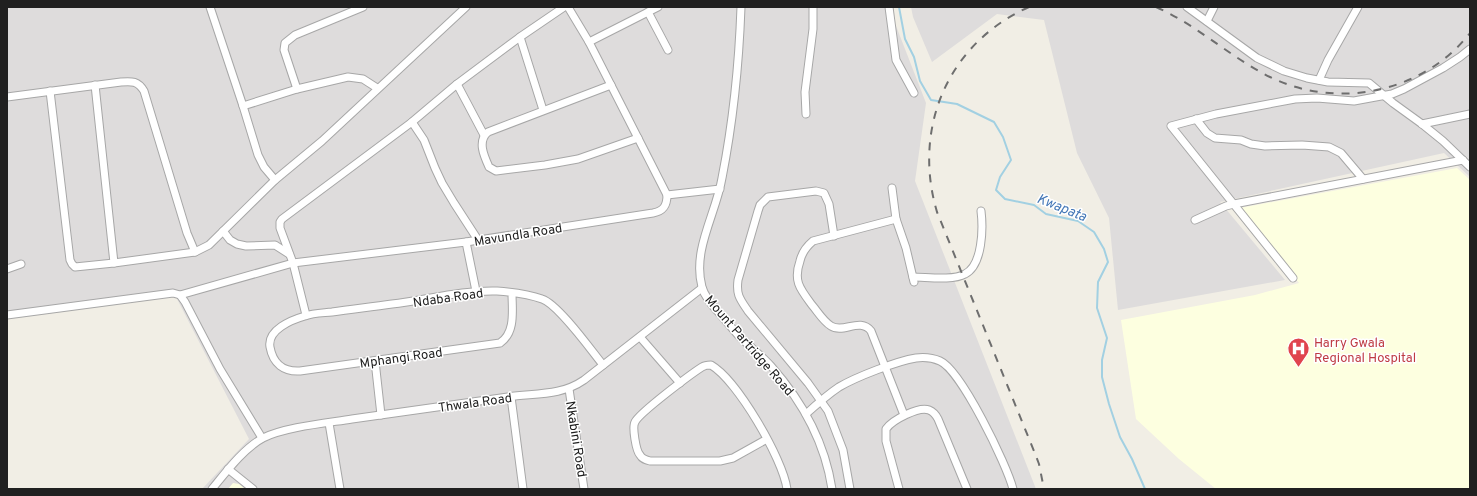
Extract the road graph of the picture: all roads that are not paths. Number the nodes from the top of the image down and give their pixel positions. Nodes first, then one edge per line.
1 (210, 7) edge
2 (363, 7) edge
3 (466, 7) edge
4 (564, 7) edge
5 (568, 7) edge
6 (658, 7) edge
7 (741, 7) edge
8 (813, 7) edge
9 (889, 7) edge
10 (1187, 7) edge
11 (1214, 7) edge
12 (1358, 7) edge
13 (648, 12) junction
14 (1207, 21) junction
15 (520, 37) junction
16 (589, 42) junction
17 (1470, 49) edge
18 (668, 50) dead end
19 (1319, 80) junction
20 (457, 84) junction
21 (95, 85) junction
22 (611, 85) junction
23 (377, 88) junction
24 (297, 89) junction
25 (50, 91) junction
26 (914, 93) dead end
27 (1384, 96) junction
28 (7, 97) edge
29 (243, 106) junction
30 (543, 110) junction
31 (806, 114) dead end
32 (1470, 114) edge
33 (1196, 119) junction
34 (412, 122) junction
35 (1422, 124) junction
36 (484, 135) junction
37 (638, 138) junction
38 (1463, 160) junction
39 (1470, 167) edge
40 (1363, 179) junction
41 (275, 180) junction
42 (892, 188) dead end
43 (720, 189) junction
44 (667, 195) junction
45 (1234, 204) junction
46 (981, 211) dead end
47 (896, 219) junction
48 (1195, 220) dead end
49 (223, 231) junction
50 (834, 236) junction
51 (478, 240) junction
52 (466, 242) junction
53 (195, 252) junction
54 (289, 254) junction
55 (114, 263) junction
56 (293, 263) junction
57 (21, 264) dead end
58 (7, 269) edge
59 (1293, 278) dead end
60 (702, 288) junction
61 (476, 291) junction
62 (512, 293) junction
63 (180, 295) junction
64 (7, 314) edge
65 (306, 315) junction
66 (270, 337) joint
67 (640, 337) junction
68 (375, 361) junction
69 (603, 365) junction
70 (885, 367) junction
71 (680, 383) junction
72 (569, 389) junction
73 (511, 397) junction
74 (821, 400) junction
75 (806, 414) junction
76 (381, 415) junction
77 (904, 415) junction
78 (329, 423) junction
79 (262, 438) junction
80 (767, 439) junction
81 (228, 469) junction
82 (212, 489) edge
83 (253, 489) edge
84 (340, 489) edge
85 (523, 489) edge
86 (584, 489) edge
87 (788, 489) edge
88 (832, 489) edge
89 (850, 489) edge
90 (899, 489) edge
91 (967, 489) edge
92 (1013, 489) edge

1 - 29 street
2 - 24 street
3 - 23 street
4 - 15 street
5 - 16 street
6 - 13 street
7 - 43 street, Mount Partridge Road
8 - 31 street
9 - 26 street
10 - 14 street
11 - 14 street
12 - 19 street
13 - 16 street
13 - 18 street
14 - 19 street
15 - 20 street
15 - 30 street
16 - 22 street
17 - 27 street
19 - 27 street
20 - 34 street
20 - 36 street
21 - 25 street
21 - 53 street
21 - 55 street
22 - 30 street
22 - 37 street
23 - 24 street
23 - 41 street
24 - 29 street
25 - 28 street
25 - 55 street
27 - 33 street
27 - 35 street
29 - 41 street
30 - 36 street
32 - 35 street
33 - 40 street
33 - 45 street
34 - 51 street
34 - 54 street
35 - 38 street
36 - 37 street
37 - 44 street
38 - 39 street
38 - 40 street
40 - 45 street
41 - 49 street
42 - 47 street
43 - 44 street
43 - 60 street, Mount Partridge Road
44 - 51 street, Mavundla Road
45 - 48 street
45 - 59 street
46 - 47 street
47 - 50 street
49 - 53 street
49 - 54 street
50 - 70 street
50 - 74 street
51 - 52 street, Mavundla Road
52 - 56 street, Mavundla Road
52 - 61 street
53 - 55 street
54 - 56 street
56 - 63 street, Mavundla Road
56 - 65 street
57 - 58 street
60 - 67 street, Thwala Road
60 - 75 street, Mount Partridge Road
61 - 62 street, Ndaba Road
61 - 65 street, Ndaba Road
62 - 68 street, Mphangi Road
62 - 69 street, Ndaba Road
63 - 64 street, Mavundla Road
63 - 79 street
65 - 66 street, Ndaba Road
66 - 68 street, Mphangi Road
67 - 69 street, Thwala Road
67 - 71 street
68 - 76 street
69 - 72 street, Thwala Road
70 - 74 street
70 - 77 street
70 - 92 street
71 - 80 street
71 - 80 street
72 - 73 street, Thwala Road
72 - 86 street, Nkabini Road
73 - 76 street, Thwala Road
73 - 85 street
74 - 75 street
74 - 89 street
75 - 88 street, Mount Partridge Road
76 - 78 street, Thwala Road
77 - 90 street
77 - 91 street
78 - 79 street, Thwala Road
78 - 84 street
79 - 81 street, Thwala Road
80 - 87 street
81 - 82 street, Thwala Road
81 - 83 street

